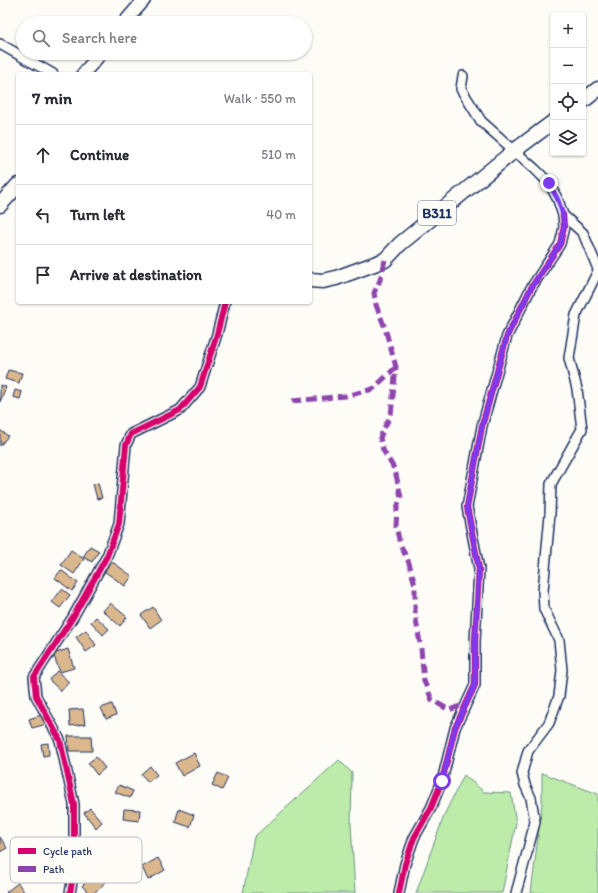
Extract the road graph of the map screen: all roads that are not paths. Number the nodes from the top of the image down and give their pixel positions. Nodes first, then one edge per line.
1 (144, 0) edge
2 (130, 16) edge
3 (0, 44) edge
4 (16, 53) edge
5 (28, 60) edge
6 (95, 60) edge
7 (49, 72) edge
8 (85, 72) edge
9 (463, 76) dead end
10 (598, 89) edge
11 (586, 99) edge
12 (550, 124) edge
13 (514, 150) junction
14 (16, 187) edge
15 (0, 205) edge
16 (563, 215) junction
17 (598, 270) edge
18 (312, 280) edge
19 (224, 304) edge
20 (74, 837) edge
21 (72, 883) edge
22 (70, 893) edge
23 (399, 893) edge
24 (516, 893) edge

1 - 2 street
3 - 4 street
5 - 7 street
6 - 8 street
9 - 13 street
10 - 11 main road
12 - 13 main road, B311
13 - 16 street
13 - 18 main road, B311
14 - 15 main road
16 - 17 street
16 - 23 street
17 - 24 street
19 - 20 street
21 - 22 street

